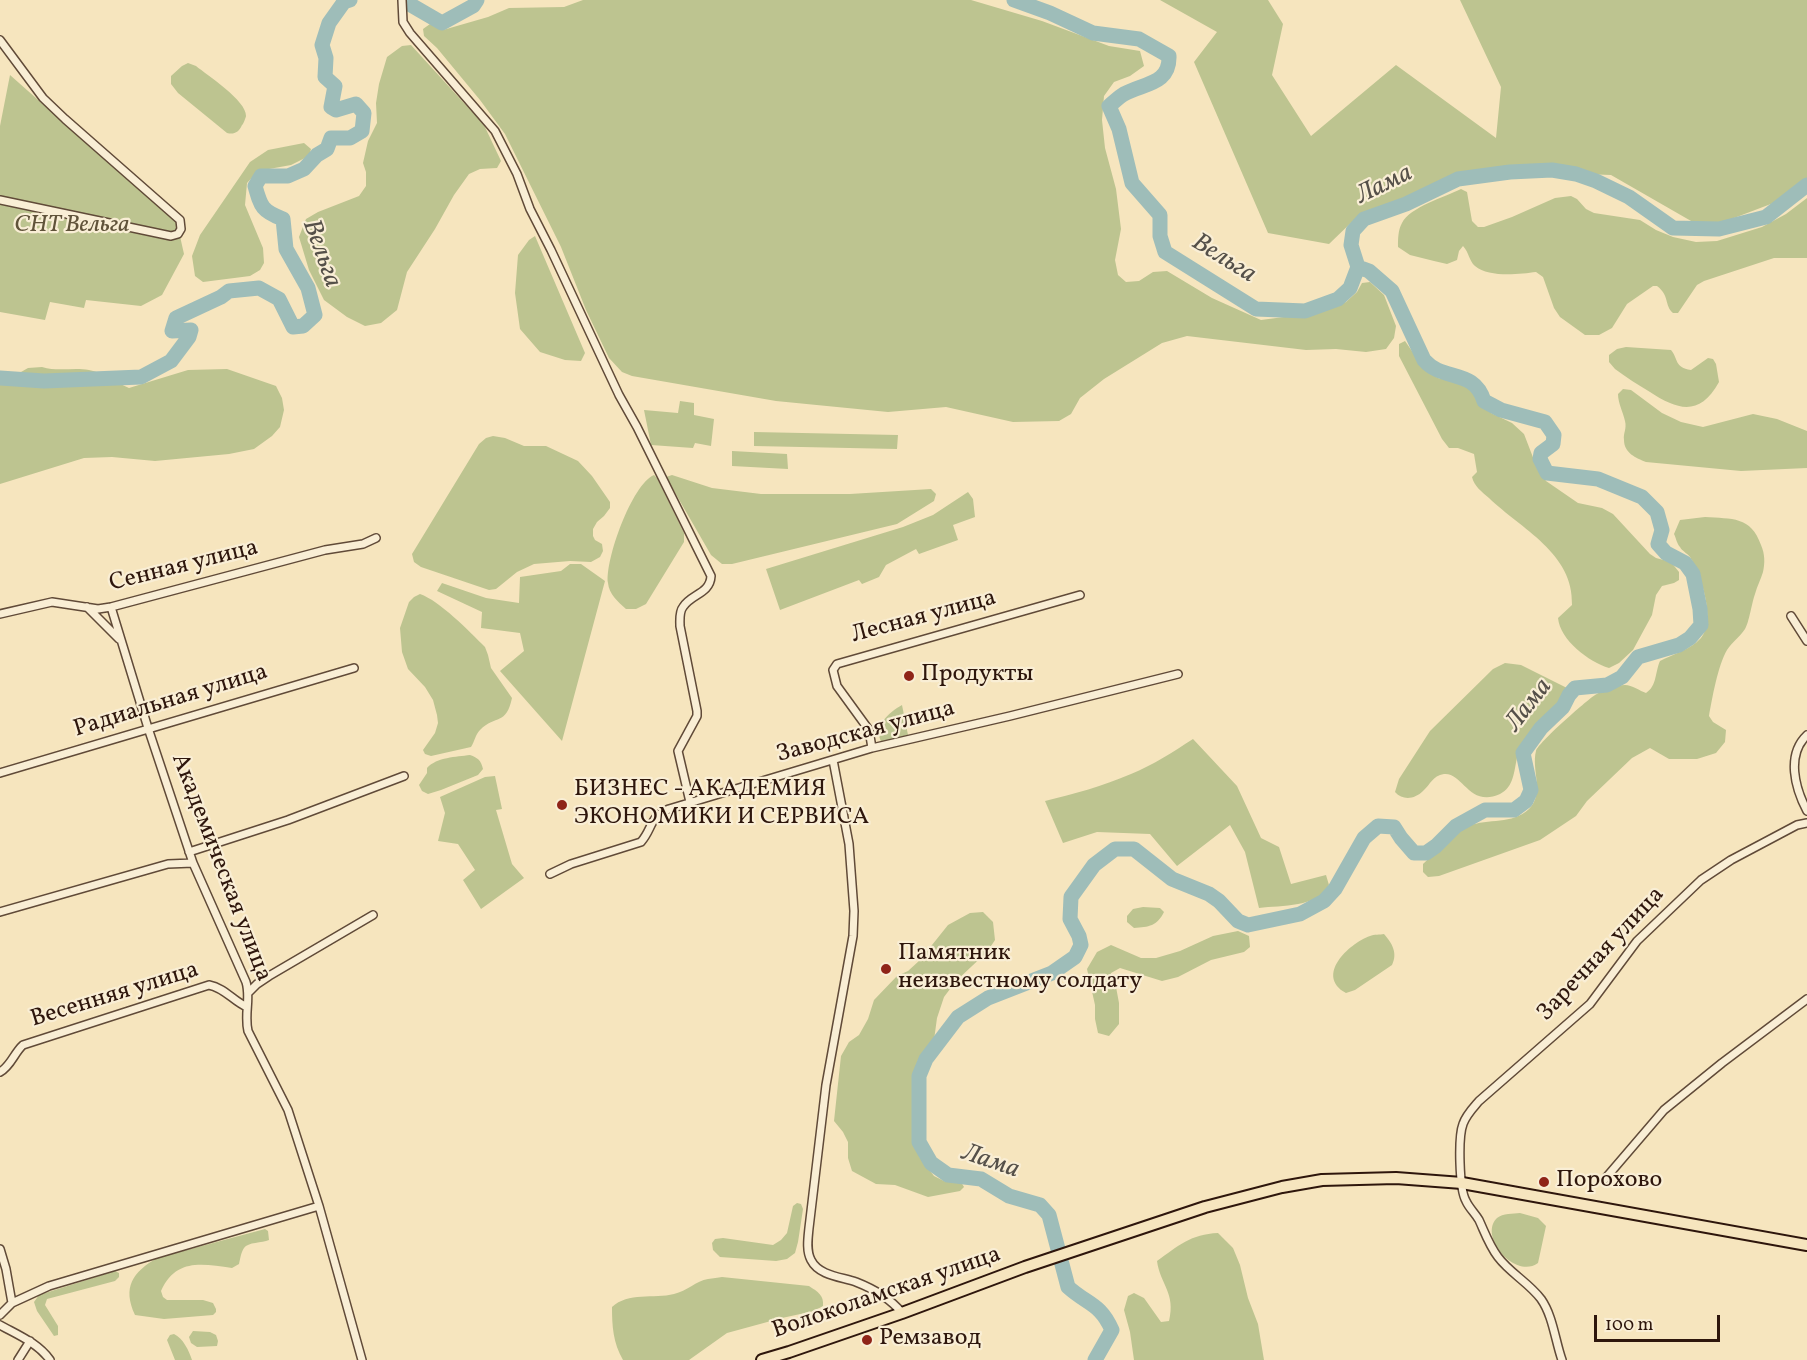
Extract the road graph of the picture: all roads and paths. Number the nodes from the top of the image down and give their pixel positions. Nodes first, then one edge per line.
1 (402, 0) edge
2 (0, 40) edge
3 (0, 200) edge
4 (376, 538) dead end
5 (1080, 595) dead end
6 (87, 607) junction
7 (111, 607) junction
8 (0, 614) edge
9 (1791, 616) dead end
10 (1807, 641) edge
11 (122, 642) junction
12 (354, 668) dead end
13 (1178, 674) dead end
14 (148, 729) junction
15 (1807, 735) edge
16 (872, 748) junction
17 (833, 760) junction
18 (0, 773) edge
19 (404, 776) dead end
20 (690, 802) junction
21 (1807, 811) edge
22 (1807, 822) edge
23 (189, 852) junction
24 (193, 863) junction
25 (550, 874) dead end
26 (0, 912) edge
27 (373, 915) dead end
28 (249, 992) junction
29 (1807, 999) edge
30 (247, 1007) junction
31 (0, 1072) edge
32 (1604, 1180) dead end
33 (1462, 1183) junction
34 (319, 1206) junction
35 (1807, 1245) edge
36 (0, 1249) edge
37 (12, 1303) junction
38 (902, 1313) junction
39 (0, 1315) edge
40 (0, 1325) edge
41 (30, 1341) junction
42 (18, 1360) edge
43 (50, 1360) edge
44 (362, 1360) edge
45 (762, 1360) edge
46 (1562, 1360) edge

1 - 20 street
2 - 3 street
4 - 7 street, Сенная улица
5 - 16 street, Лесная улица
6 - 7 street, Сенная улица
6 - 8 street, Сенная улица
6 - 11 street
7 - 11 street, Академическая улица
9 - 10 street
11 - 14 street, Академическая улица
12 - 14 street, Радиальная улица
13 - 16 street, Заводская улица
14 - 18 street, Радиальная улица
14 - 23 street, Академическая улица
15 - 21 street
16 - 17 street, Заводская улица
17 - 20 street, Заводская улица
17 - 38 street
19 - 23 street
20 - 25 street, Заводская улица
22 - 33 street, Заречная улица
23 - 24 street, Академическая улица
24 - 26 street
24 - 28 street, Академическая улица
27 - 28 street
28 - 30 street, Академическая улица
29 - 32 street
30 - 31 street, Весенняя улица
30 - 34 street, Академическая улица
33 - 35 main road, Волоколамская улица
33 - 38 main road, Волоколамская улица
33 - 46 street, Заречная улица
34 - 37 street
34 - 44 street, Академическая улица
36 - 37 street
37 - 39 street
38 - 45 main road, Волоколамская улица
40 - 41 street
41 - 42 street
41 - 43 street

